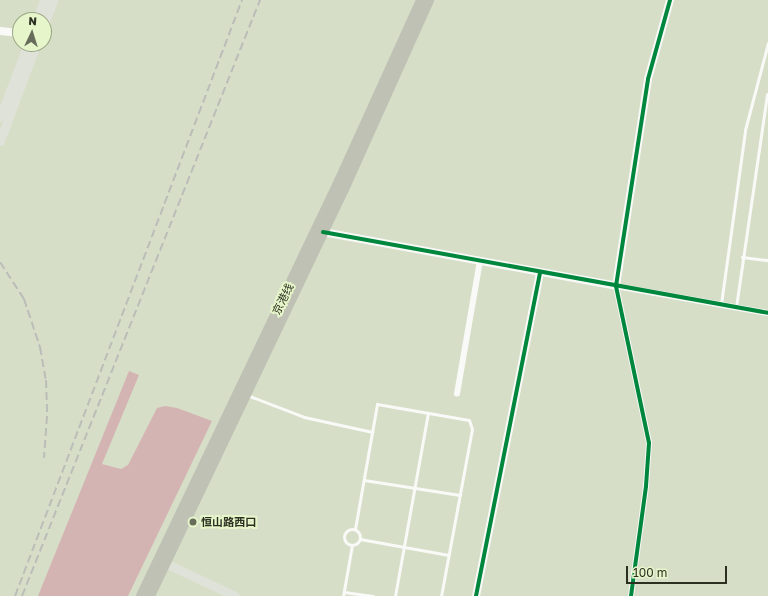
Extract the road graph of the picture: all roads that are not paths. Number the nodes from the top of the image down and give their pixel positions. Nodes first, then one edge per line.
1 (44, 0) edge
2 (53, 0) edge
3 (421, 0) edge
4 (429, 0) edge
5 (670, 0) edge
6 (39, 12) edge
7 (48, 12) edge
8 (0, 31) edge
9 (12, 32) edge
10 (768, 43) edge
11 (25, 52) edge
12 (33, 52) edge
13 (767, 94) edge
14 (0, 117) edge
15 (0, 141) edge
16 (323, 232) junction
17 (742, 257) junction
18 (768, 260) edge
19 (480, 261) junction
20 (540, 272) junction
21 (616, 286) junction
22 (721, 305) junction
23 (736, 307) junction
24 (768, 313) edge
25 (246, 394) junction
26 (457, 394) dead end
27 (428, 413) junction
28 (372, 432) junction
29 (364, 480) junction
30 (414, 488) junction
31 (460, 495) junction
32 (355, 529) junction
33 (360, 539) junction
34 (352, 545) junction
35 (404, 547) junction
36 (449, 555) junction
37 (165, 563) junction
38 (219, 590) junction
39 (343, 594) edge
40 (141, 596) edge
41 (150, 596) edge
42 (228, 596) edge
43 (235, 596) edge
44 (373, 596) edge
45 (395, 596) edge
46 (441, 596) edge
47 (476, 596) edge
48 (631, 596) edge

1 - 6 main road
2 - 7 main road
3 - 40 highway, 京港线
4 - 16 highway, 京港线
5 - 21 street
8 - 9 street
10 - 22 lane
11 - 14 main road
12 - 15 main road
13 - 17 lane
16 - 19 street
16 - 25 highway, 京港线
17 - 18 lane
17 - 23 lane
19 - 20 street
19 - 26 street
20 - 21 street
20 - 47 street
21 - 22 street
21 - 48 street
22 - 23 street
23 - 24 street
25 - 28 lane
25 - 37 highway, 京港线
27 - 28 lane
27 - 30 lane
27 - 31 lane
28 - 29 lane
29 - 30 lane
29 - 32 lane
30 - 31 lane
30 - 35 lane
31 - 36 lane
32 - 33 lane
32 - 34 lane
33 - 34 lane
33 - 35 lane
34 - 39 lane
35 - 36 lane
35 - 45 lane
36 - 46 lane
37 - 38 main road
37 - 41 highway, 京港线
38 - 42 main road
38 - 43 main road
39 - 44 lane

